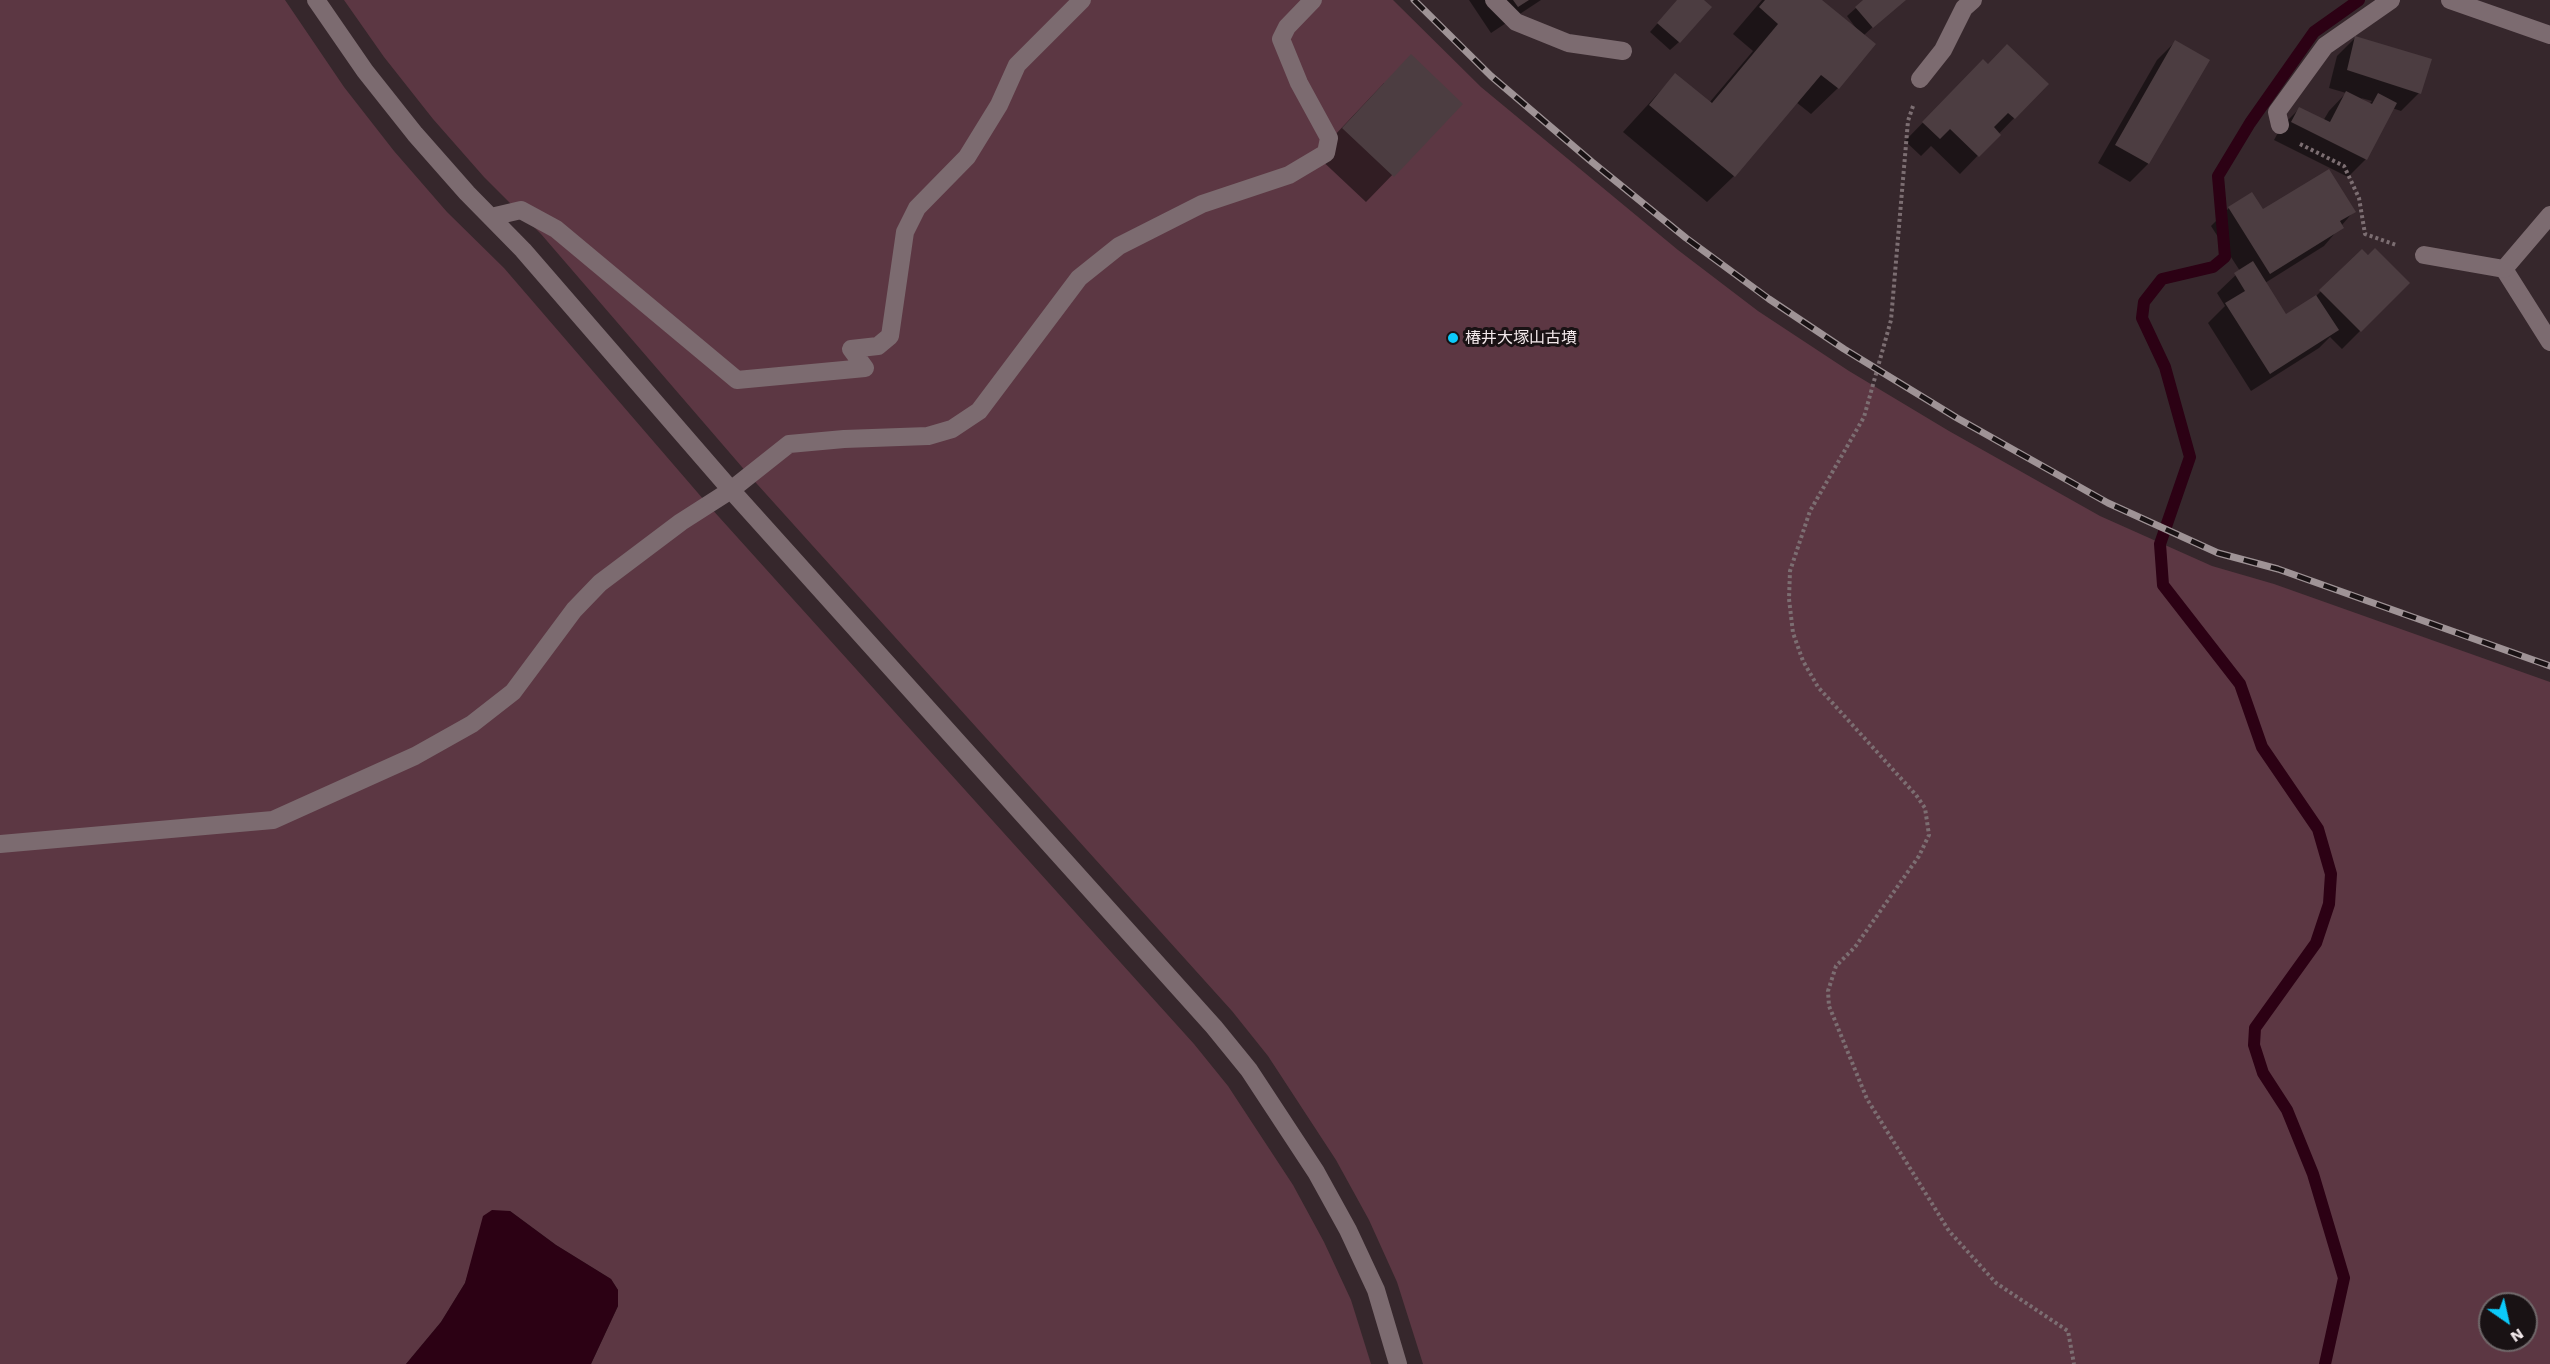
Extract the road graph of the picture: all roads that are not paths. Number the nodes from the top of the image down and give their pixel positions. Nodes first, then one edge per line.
1 (316, 0) edge
2 (1082, 0) edge
3 (1313, 0) edge
4 (1494, 0) edge
5 (1973, 0) edge
6 (2391, 0) edge
7 (2450, 0) edge
8 (2550, 34) edge
9 (1623, 51) dead end
10 (1920, 79) road end
11 (2280, 125) road end
12 (2550, 215) edge
13 (491, 217) junction
14 (2424, 255) road end
15 (2504, 269) junction
16 (2550, 342) edge
17 (730, 490) junction
18 (0, 844) edge
19 (1398, 1364) edge

1 - 13 street
2 - 13 street
3 - 17 street
4 - 9 street
5 - 10 street
6 - 11 street
7 - 8 street
12 - 15 street
13 - 17 street
14 - 15 street
15 - 16 street
17 - 18 street
17 - 19 street

